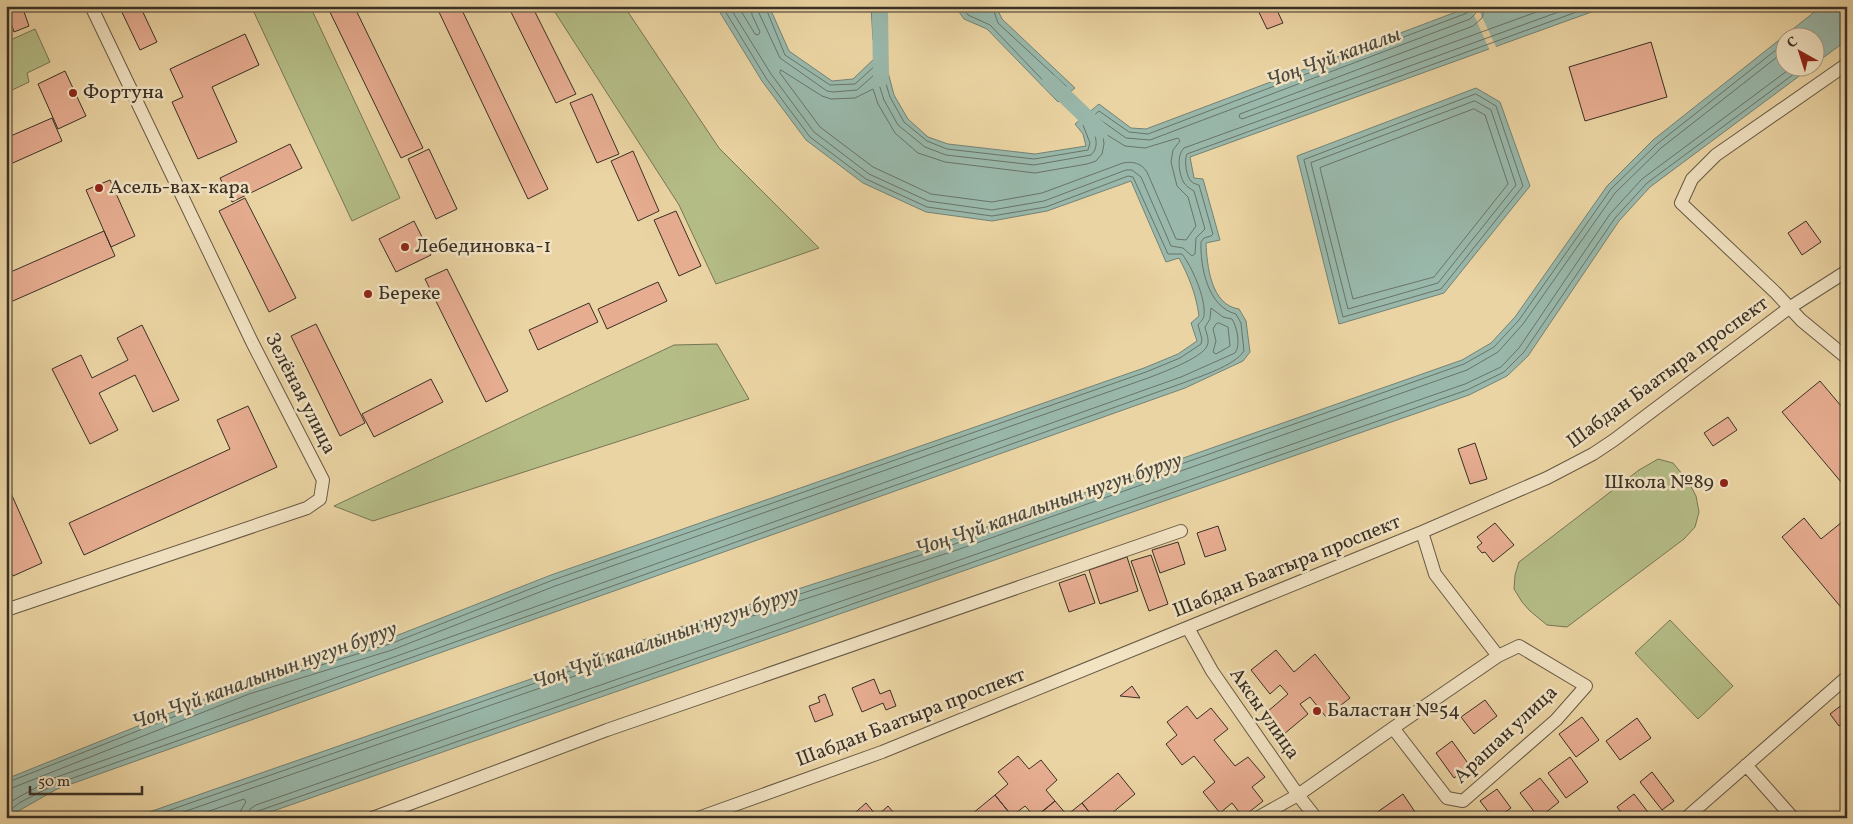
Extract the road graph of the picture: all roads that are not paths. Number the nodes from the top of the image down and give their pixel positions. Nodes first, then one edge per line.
1 (91, 6) edge
2 (1847, 64) edge
3 (1847, 271) edge
4 (1790, 308) junction
5 (1847, 358) edge
6 (1181, 531) dead end
7 (1422, 532) junction
8 (6, 610) edge
9 (1188, 628) junction
10 (1498, 656) junction
11 (1847, 678) edge
12 (1393, 728) junction
13 (1746, 765) junction
14 (1298, 795) junction
15 (372, 818) edge
16 (698, 818) edge
17 (1257, 818) edge
18 (1316, 818) edge
19 (1686, 818) edge
20 (1793, 818) edge

1 - 8 street, Зелёная улица
2 - 4 street
3 - 4 street, Шабдан Баатыра проспект
4 - 5 street
4 - 7 street, Шабдан Баатыра проспект
6 - 15 street
7 - 9 street, Шабдан Баатыра проспект
7 - 10 street
9 - 14 street, Аксы улица
9 - 16 street, Шабдан Баатыра проспект
10 - 12 street
10 - 12 street, Арашан улица
11 - 13 street
12 - 14 street
13 - 19 street
13 - 20 street
14 - 17 street
14 - 18 street, Аксы улица

